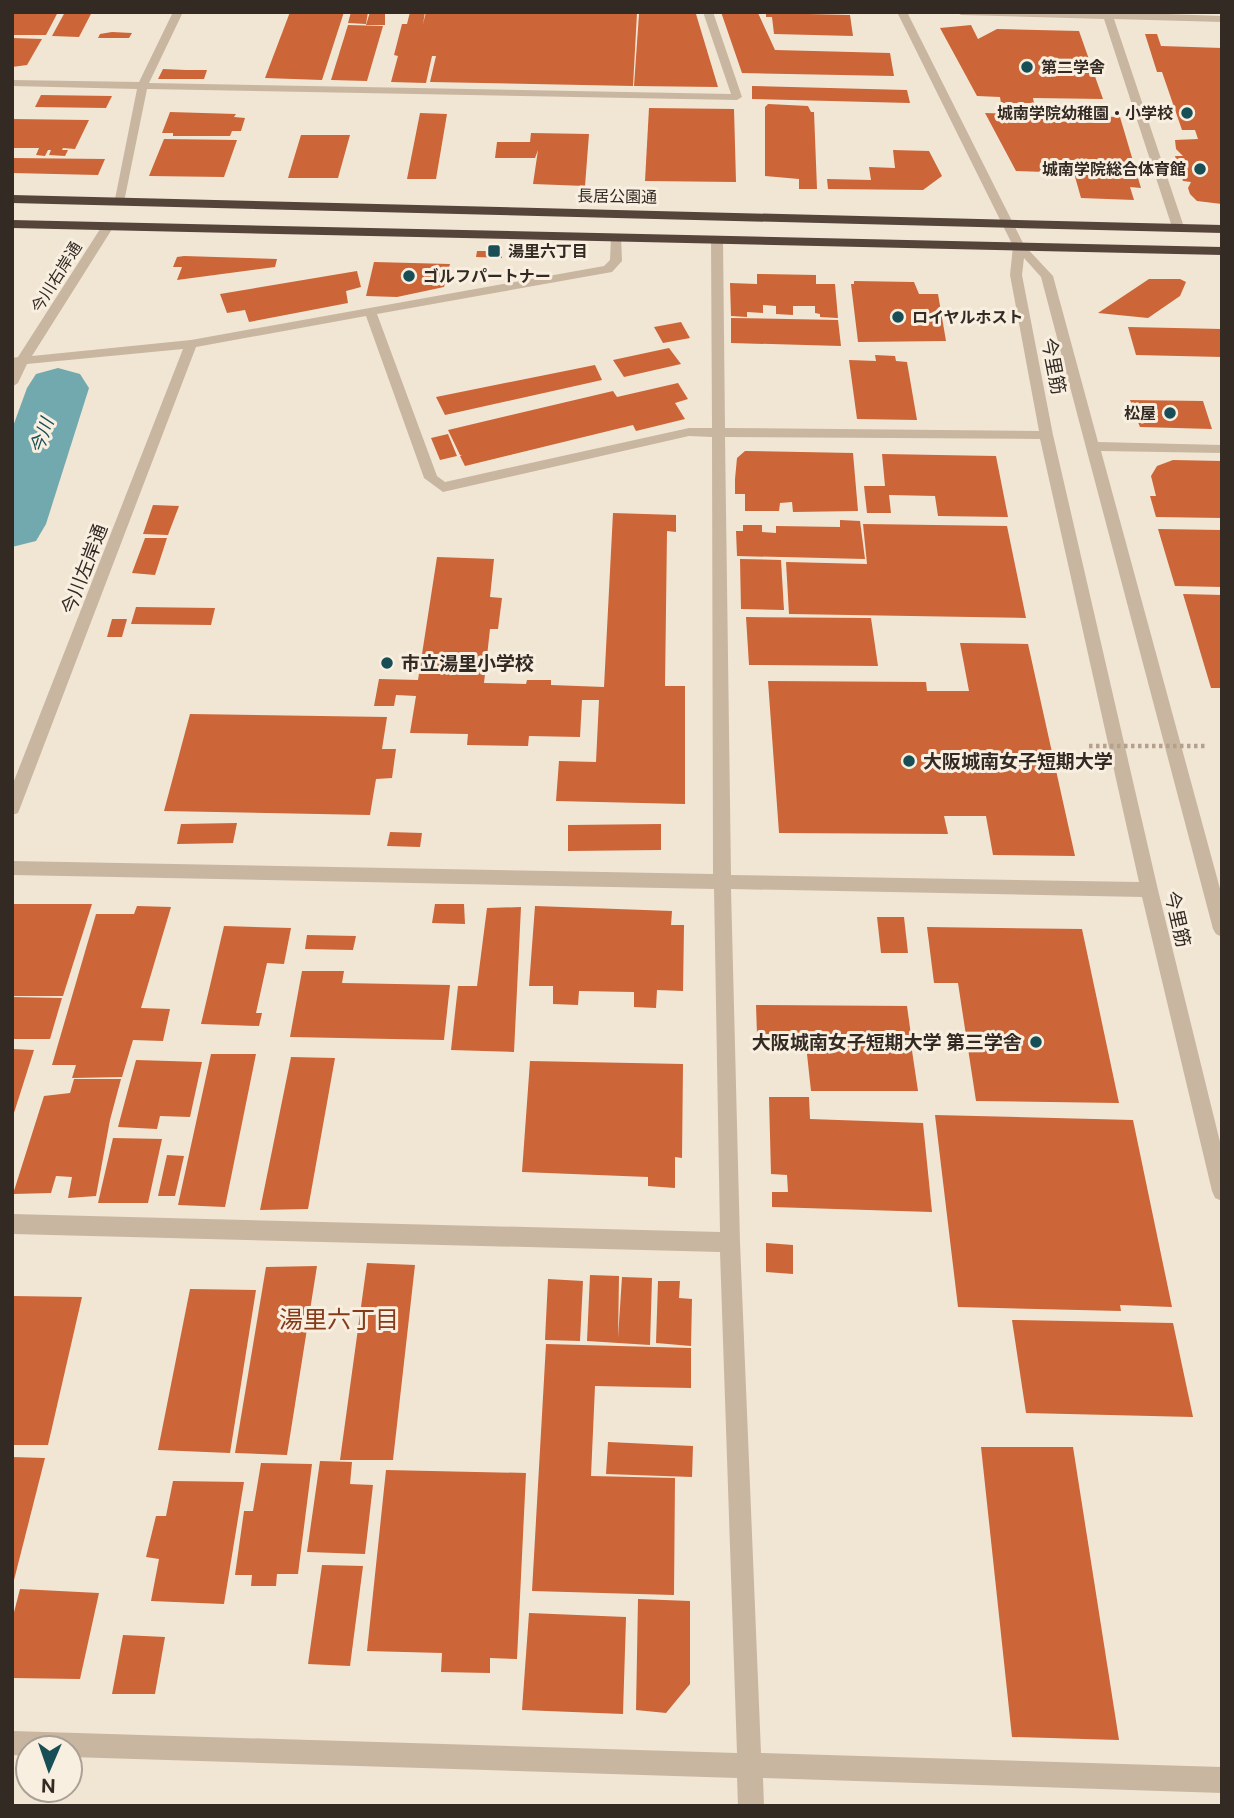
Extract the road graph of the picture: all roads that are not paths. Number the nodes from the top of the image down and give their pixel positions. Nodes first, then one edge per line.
1 (178, 12) edge
2 (708, 12) edge
3 (902, 12) edge
4 (961, 12) edge
5 (1108, 15) edge
6 (1222, 19) edge
7 (12, 83) edge
8 (143, 85) junction
9 (12, 199) edge
10 (118, 202) junction
11 (1009, 223) junction
12 (12, 224) edge
13 (107, 226) junction
14 (1178, 227) junction
15 (1222, 229) edge
16 (617, 237) junction
17 (718, 239) junction
18 (1020, 246) junction
19 (1222, 251) edge
20 (370, 311) junction
21 (191, 344) junction
22 (17, 362) edge
23 (12, 383) edge
24 (721, 432) junction
25 (1046, 435) junction
26 (1092, 446) junction
27 (1222, 449) edge
28 (12, 808) edge
29 (12, 868) edge
30 (722, 880) junction
31 (1149, 890) junction
32 (1217, 891) edge
33 (1222, 929) edge
34 (1222, 1191) edge
35 (12, 1224) edge
36 (730, 1242) junction
37 (12, 1743) edge
38 (751, 1767) junction
39 (1222, 1780) edge
40 (751, 1806) edge

1 - 8 street
2 - 8 street
3 - 11 street
4 - 5 street
5 - 6 street
5 - 14 street
7 - 8 street
8 - 10 street
9 - 10 highway, 長居公園通
10 - 11 highway, 長居公園通
11 - 14 highway, 長居公園通
11 - 18 street
12 - 13 highway
13 - 16 highway
13 - 22 street, 今川右岸通
14 - 15 highway, 長居公園通
16 - 17 highway
16 - 20 street
17 - 18 highway
17 - 24 street
18 - 19 highway
18 - 25 street, 今里筋
18 - 26 street, 今里筋
20 - 21 street
20 - 24 street
21 - 22 street
21 - 28 street, 今川左岸通
22 - 23 street, 今川右岸通
24 - 25 street
24 - 30 street
25 - 31 street, 今里筋
26 - 27 street
26 - 32 street, 今里筋
29 - 30 street
30 - 31 street
30 - 36 street
31 - 34 street, 今里筋
32 - 33 street, 今里筋
35 - 36 street
36 - 38 street
37 - 38 street
38 - 39 street
38 - 40 street

